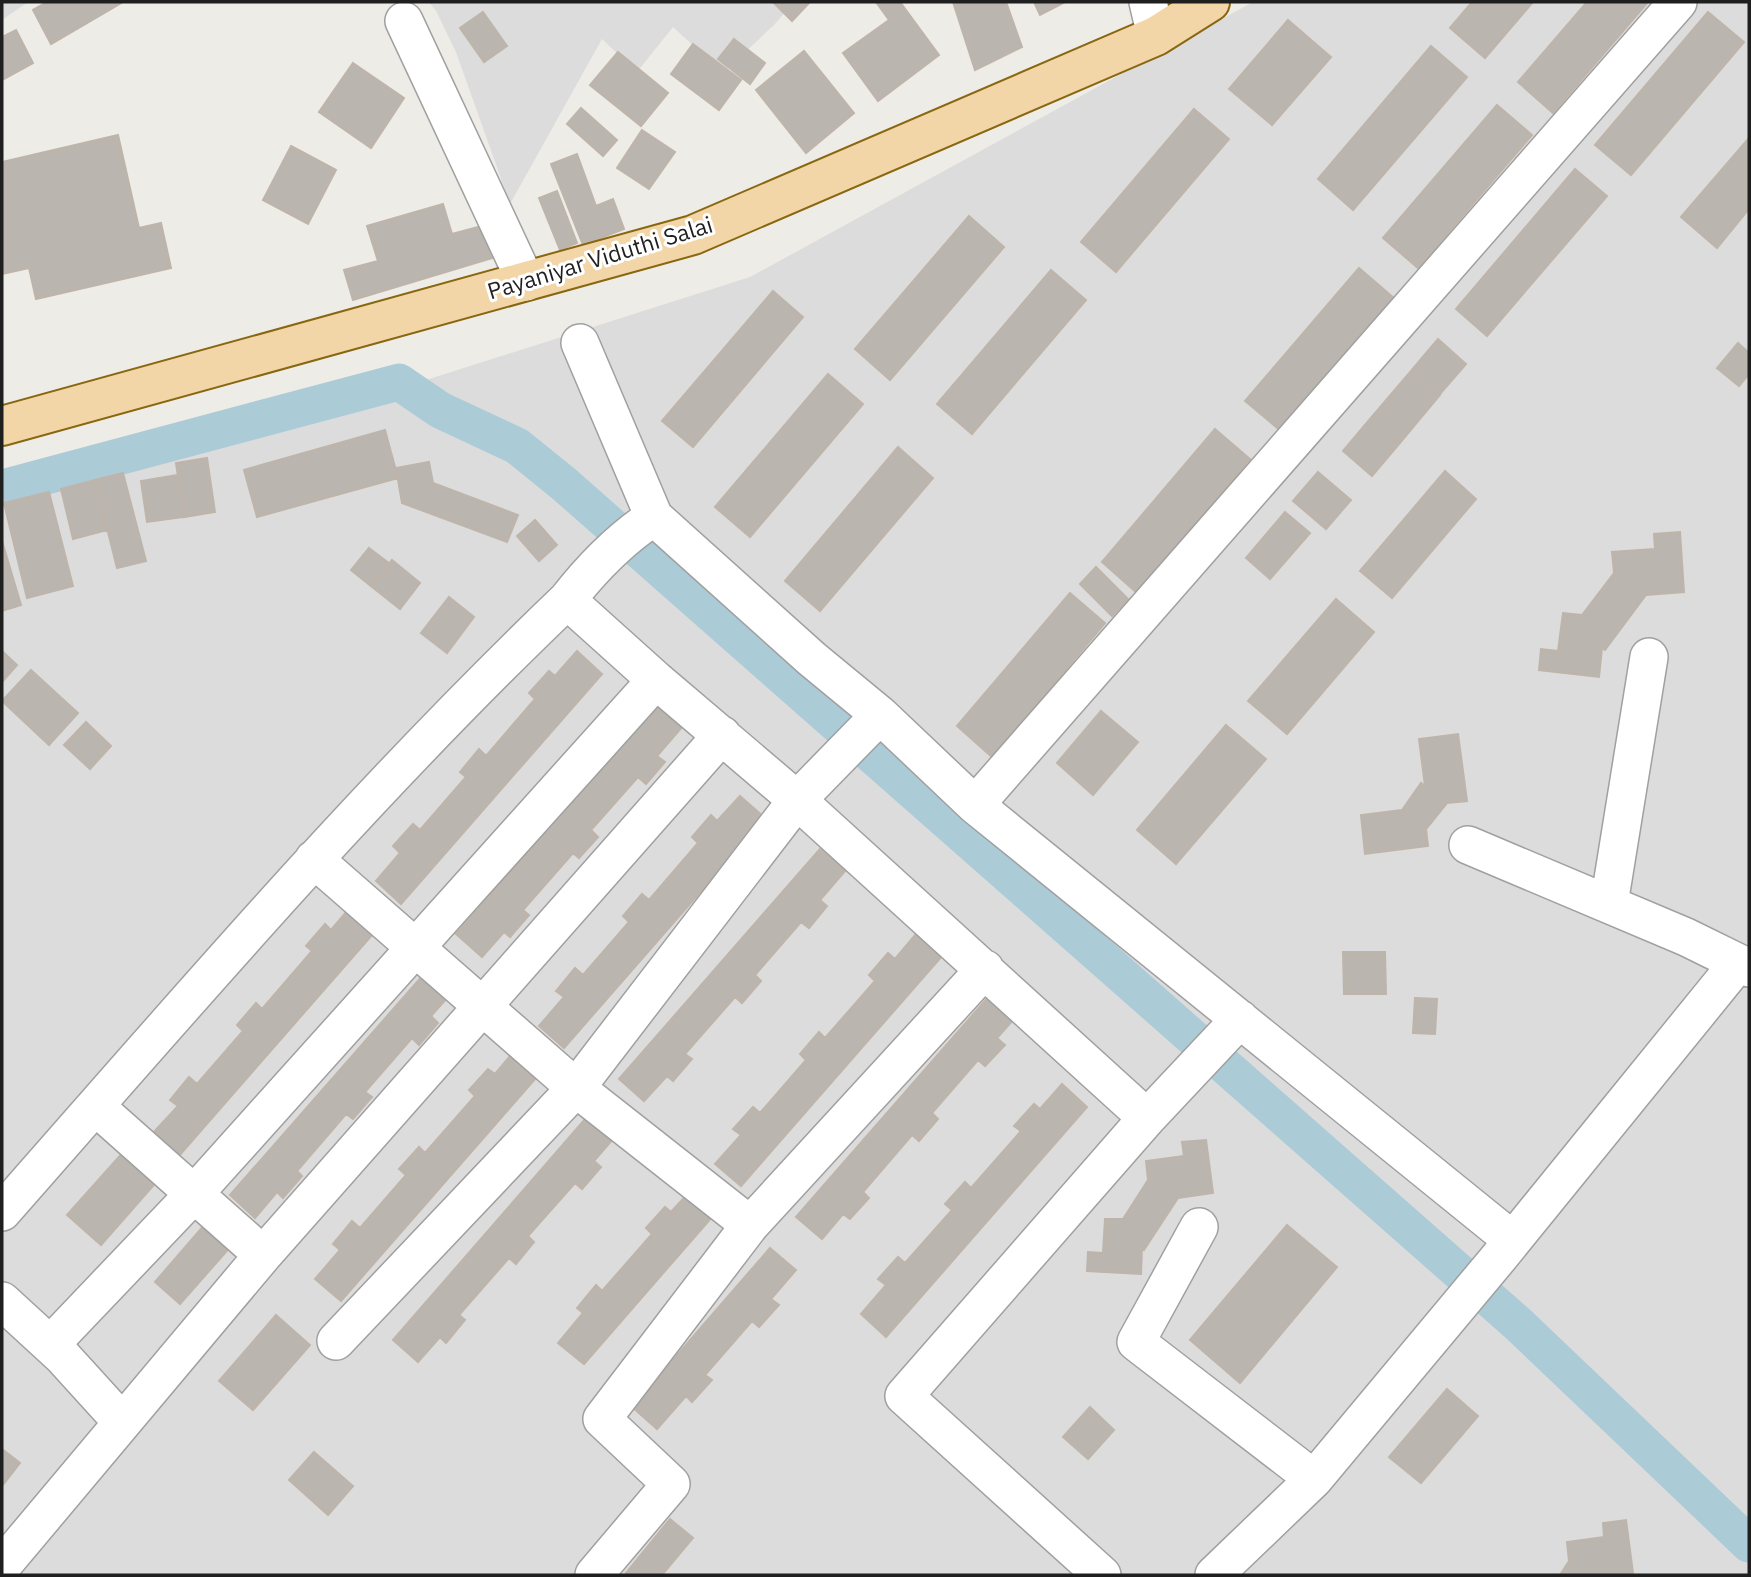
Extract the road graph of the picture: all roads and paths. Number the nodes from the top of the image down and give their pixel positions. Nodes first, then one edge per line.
1 (1210, 2) edge
2 (1678, 2) edge
3 (1152, 19) edge
4 (404, 21) dead end
5 (526, 282) junction
6 (580, 343) dead end
7 (2, 426) edge
8 (643, 524) junction
9 (576, 588) junction
10 (1649, 657) dead end
11 (656, 680) junction
12 (872, 724) junction
13 (722, 735) junction
14 (805, 792) junction
15 (975, 805) junction
16 (1468, 845) dead end
17 (314, 859) junction
18 (1609, 904) junction
19 (416, 948) junction
20 (1744, 966) edge
21 (985, 969) junction
22 (483, 1007) junction
23 (1228, 1030) junction
24 (576, 1088) junction
25 (95, 1106) junction
26 (1147, 1118) junction
27 (194, 1194) junction
28 (2, 1212) edge
29 (750, 1225) junction
30 (1199, 1227) dead end
31 (1504, 1250) junction
32 (263, 1255) junction
33 (2, 1301) edge
34 (336, 1341) dead end
35 (50, 1345) junction
36 (122, 1422) junction
37 (1314, 1479) junction
38 (2, 1566) edge
39 (594, 1575) edge
40 (1102, 1575) edge
41 (1214, 1575) edge

1 - 3 main road, Payaniyar Viduthi Salai
2 - 15 street
3 - 5 main road, Payaniyar Viduthi Salai
4 - 5 street
5 - 7 main road, Payaniyar Viduthi Salai
6 - 8 street
8 - 9 street
8 - 12 street
9 - 11 street
9 - 17 street
10 - 18 street
11 - 13 street
11 - 19 street
12 - 14 street
12 - 15 street
13 - 14 street
13 - 22 street
14 - 21 street
14 - 24 street
15 - 23 street
16 - 18 street
17 - 19 street
17 - 25 street
18 - 20 street
19 - 22 street
19 - 27 street
20 - 31 street
21 - 26 street
21 - 29 street
22 - 24 street
22 - 32 street
23 - 26 street
23 - 31 street
24 - 29 street
24 - 34 street
25 - 27 street
25 - 28 street
26 - 40 street
27 - 32 street
27 - 35 street
29 - 39 street
30 - 37 street
31 - 37 street
32 - 36 street
33 - 35 street
35 - 36 street
36 - 38 street
37 - 41 street

